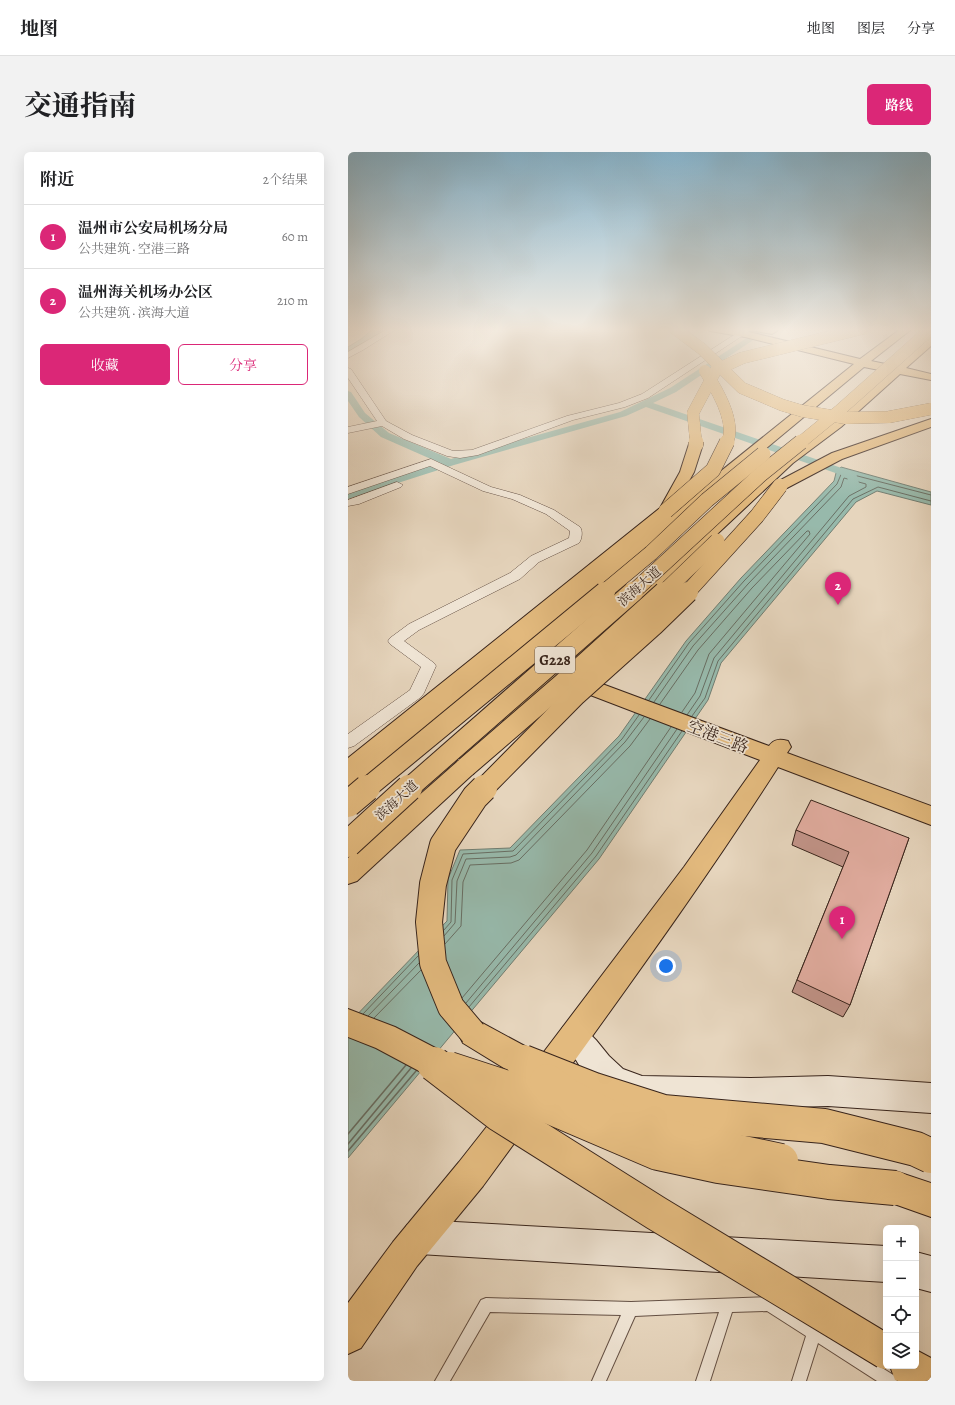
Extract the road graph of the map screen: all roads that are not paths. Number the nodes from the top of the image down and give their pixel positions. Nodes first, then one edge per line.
1 (358, 385) edge
2 (664, 385) edge
3 (708, 385) edge
4 (714, 385) edge
5 (740, 385) edge
6 (836, 385) edge
7 (846, 385) edge
8 (867, 385) edge
9 (880, 385) edge
10 (931, 409) edge
11 (383, 423) junction
12 (931, 423) edge
13 (931, 429) edge
14 (348, 430) edge
15 (887, 439) junction
16 (442, 467) junction
17 (780, 486) junction
18 (348, 491) edge
19 (348, 503) edge
20 (666, 511) junction
21 (513, 650) junction
22 (562, 670) junction
23 (348, 742) edge
24 (777, 752) junction
25 (348, 770) edge
26 (348, 784) edge
27 (931, 802) edge
28 (348, 804) edge
29 (931, 816) edge
30 (348, 844) edge
31 (348, 865) edge
32 (348, 873) edge
33 (348, 1022) edge
34 (573, 1037) junction
35 (434, 1064) junction
36 (530, 1074) junction
37 (931, 1098) edge
38 (931, 1139) edge
39 (931, 1156) edge
40 (895, 1188) junction
41 (931, 1200) edge
42 (419, 1237) junction
43 (883, 1264) edge
44 (919, 1271) edge
45 (931, 1274) edge
46 (728, 1305) junction
47 (631, 1309) junction
48 (814, 1333) junction
49 (348, 1335) edge
50 (883, 1350) edge
51 (914, 1369) edge
52 (931, 1380) edge
53 (442, 1381) edge
54 (599, 1381) edge
55 (703, 1381) edge
56 (799, 1381) edge
57 (890, 1381) edge

1 - 11 street
2 - 11 street
3 - 20 main road, bridge
4 - 20 main road, bridge
5 - 10 main road, bridge
6 - 21 main road
7 - 28 main road, 滨海大道 / G228, bridge
8 - 30 main road, 滨海大道 / G228, bridge
9 - 22 main road
11 - 14 street
12 - 15 main road
13 - 15 main road
15 - 17 main road
16 - 18 street
16 - 19 street
16 - 23 street
17 - 32 main road, bridge
17 - 36 main road, bridge
20 - 25 main road
21 - 22 main road, 空港三路
21 - 26 main road
22 - 24 main road, 空港三路
22 - 31 main road
24 - 27 main road, 空港三路
24 - 29 main road, 空港三路
24 - 34 main road
33 - 35 main road
34 - 36 main road
34 - 37 street
35 - 40 main road, bridge
35 - 50 main road, bridge
36 - 38 main road
36 - 39 main road, bridge
36 - 40 main road, bridge
36 - 42 main road
40 - 41 main road
42 - 43 street
42 - 49 main road
44 - 45 street
46 - 47 lane
46 - 48 lane
46 - 55 lane
47 - 53 lane
47 - 54 lane
48 - 56 lane
48 - 57 lane
51 - 52 main road

